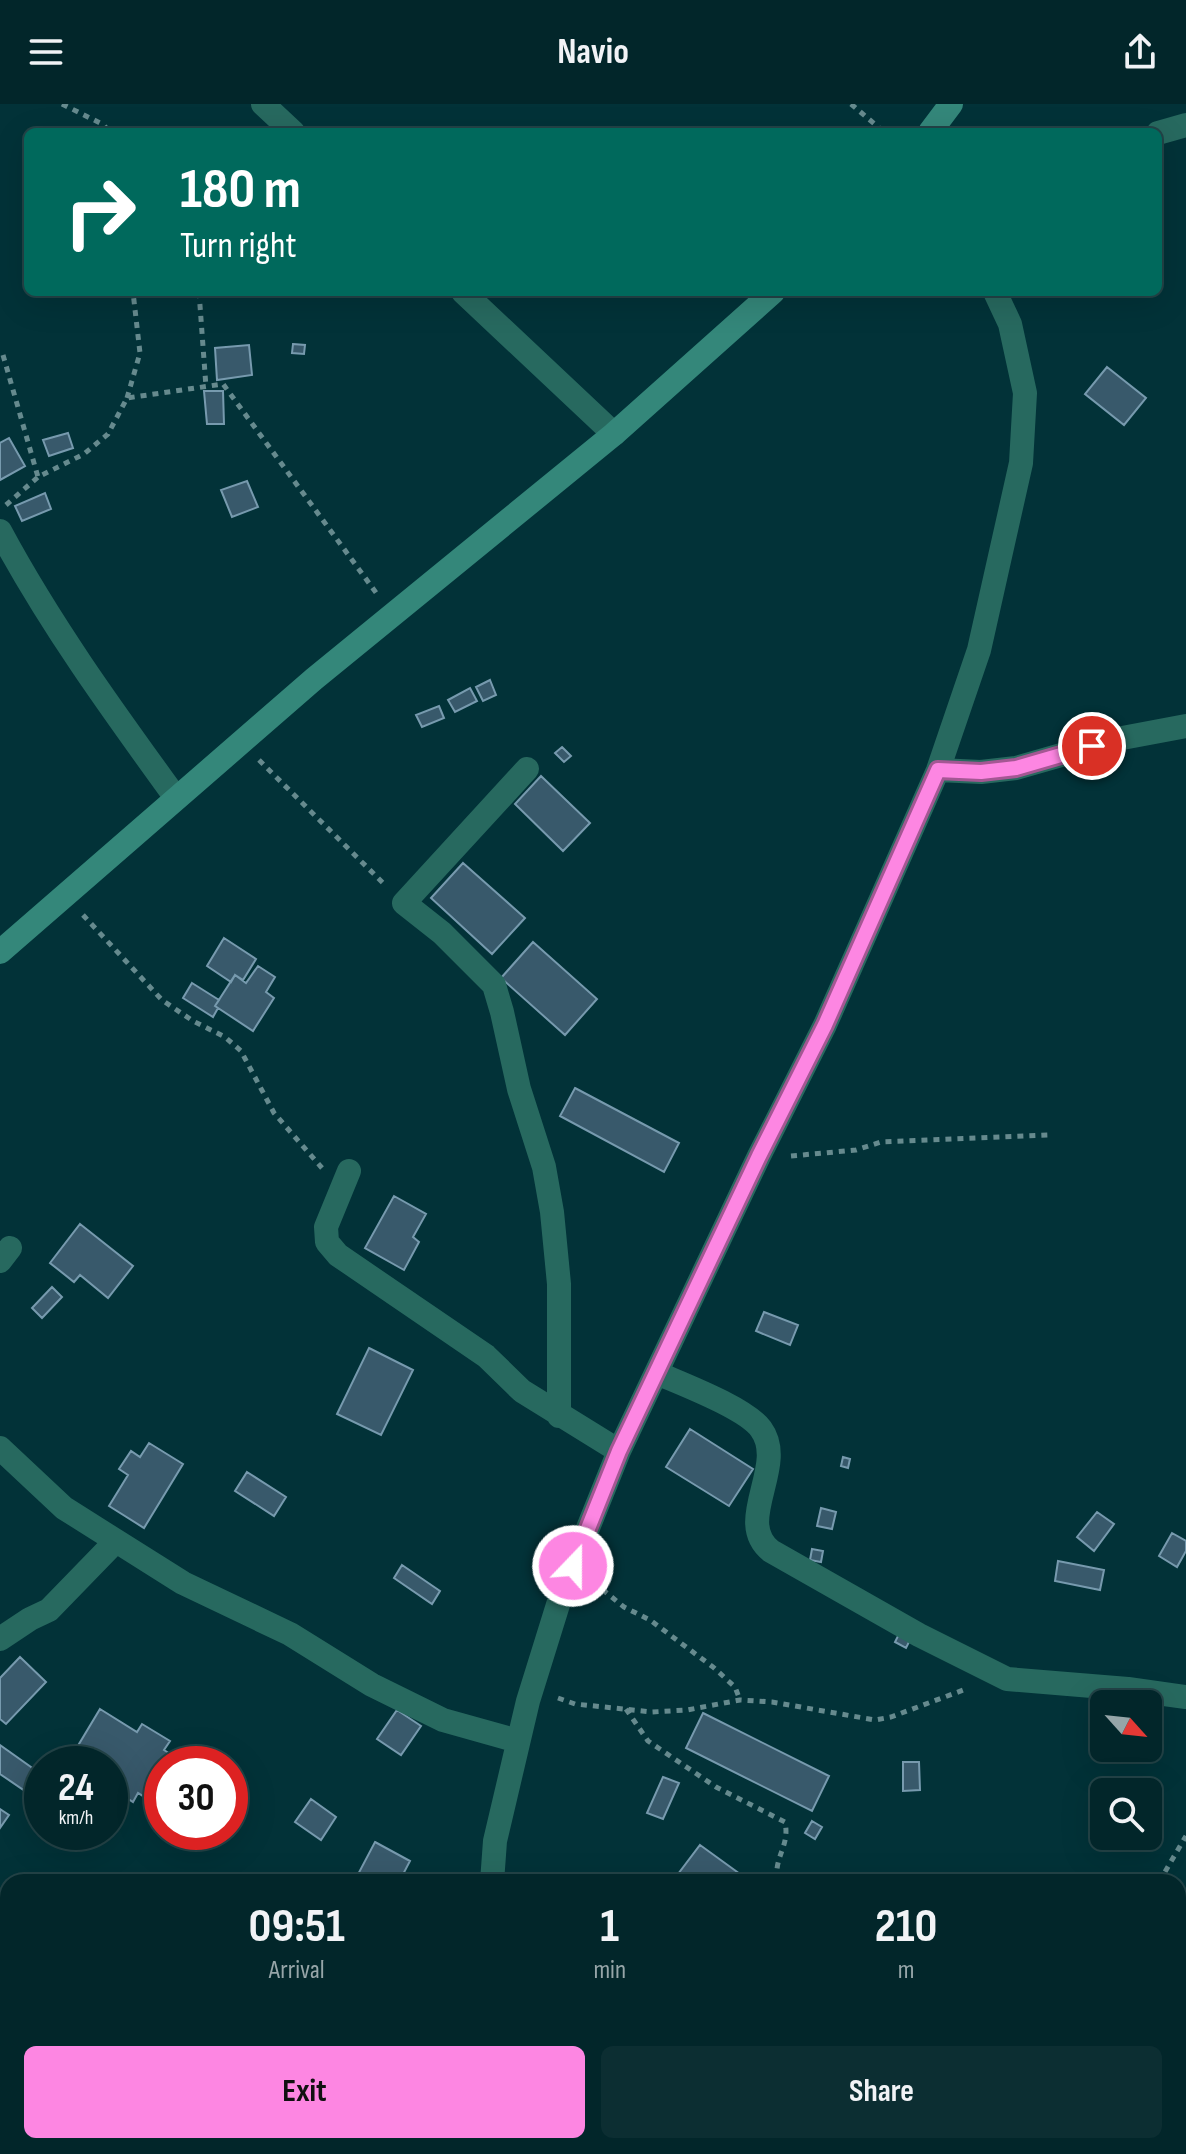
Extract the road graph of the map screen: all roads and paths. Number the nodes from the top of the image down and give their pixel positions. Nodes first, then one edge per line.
1 (62, 104) edge
2 (263, 104) edge
3 (851, 104) edge
4 (951, 104) edge
5 (1186, 125) edge
6 (106, 128) edge
7 (289, 128) edge
8 (879, 128) edge
9 (933, 128) edge
10 (1162, 132) edge
11 (133, 296) edge
12 (199, 296) edge
13 (467, 296) edge
14 (769, 296) edge
15 (997, 296) edge
16 (3, 355) dead end
17 (206, 387) junction
18 (127, 398) junction
19 (614, 434) junction
20 (38, 477) junction
21 (0, 510) edge
22 (0, 531) edge
23 (392, 614) junction
24 (1186, 726) edge
25 (241, 743) junction
26 (527, 769) dead end
27 (938, 770) junction
28 (176, 798) junction
29 (65, 898) junction
30 (404, 903) junction
31 (0, 952) edge
32 (1048, 1135) dead end
33 (759, 1156) junction
34 (345, 1181) joint
35 (657, 1373) junction
36 (559, 1416) junction
37 (0, 1448) edge
38 (619, 1451) junction
39 (115, 1542) junction
40 (561, 1595) junction
41 (0, 1639) edge
42 (1007, 1679) junction
43 (548, 1695) dead end
44 (1186, 1697) edge
45 (740, 1700) junction
46 (625, 1708) junction
47 (518, 1741) junction
48 (1186, 1836) edge
49 (493, 1874) edge
50 (776, 1874) edge
51 (1164, 1874) edge

1 - 6 path
2 - 7 street
3 - 8 path
4 - 9 street
5 - 10 street
11 - 18 path
12 - 17 path
13 - 19 street
14 - 19 street
15 - 27 street
16 - 20 path
17 - 18 path
17 - 23 path
18 - 20 path
19 - 23 street
20 - 21 path
22 - 28 street
23 - 25 street
24 - 27 street
25 - 28 street
25 - 30 path
26 - 30 street
27 - 33 street
28 - 29 street
29 - 31 street
29 - 34 path
30 - 36 street
32 - 33 path
33 - 35 street
34 - 36 street
35 - 38 street
35 - 42 street
36 - 38 street
37 - 39 street
38 - 40 street
39 - 41 street
39 - 47 street
40 - 45 path
40 - 47 street
42 - 44 street
42 - 45 path
43 - 46 path
45 - 46 path
46 - 50 path
47 - 49 street
48 - 51 path

